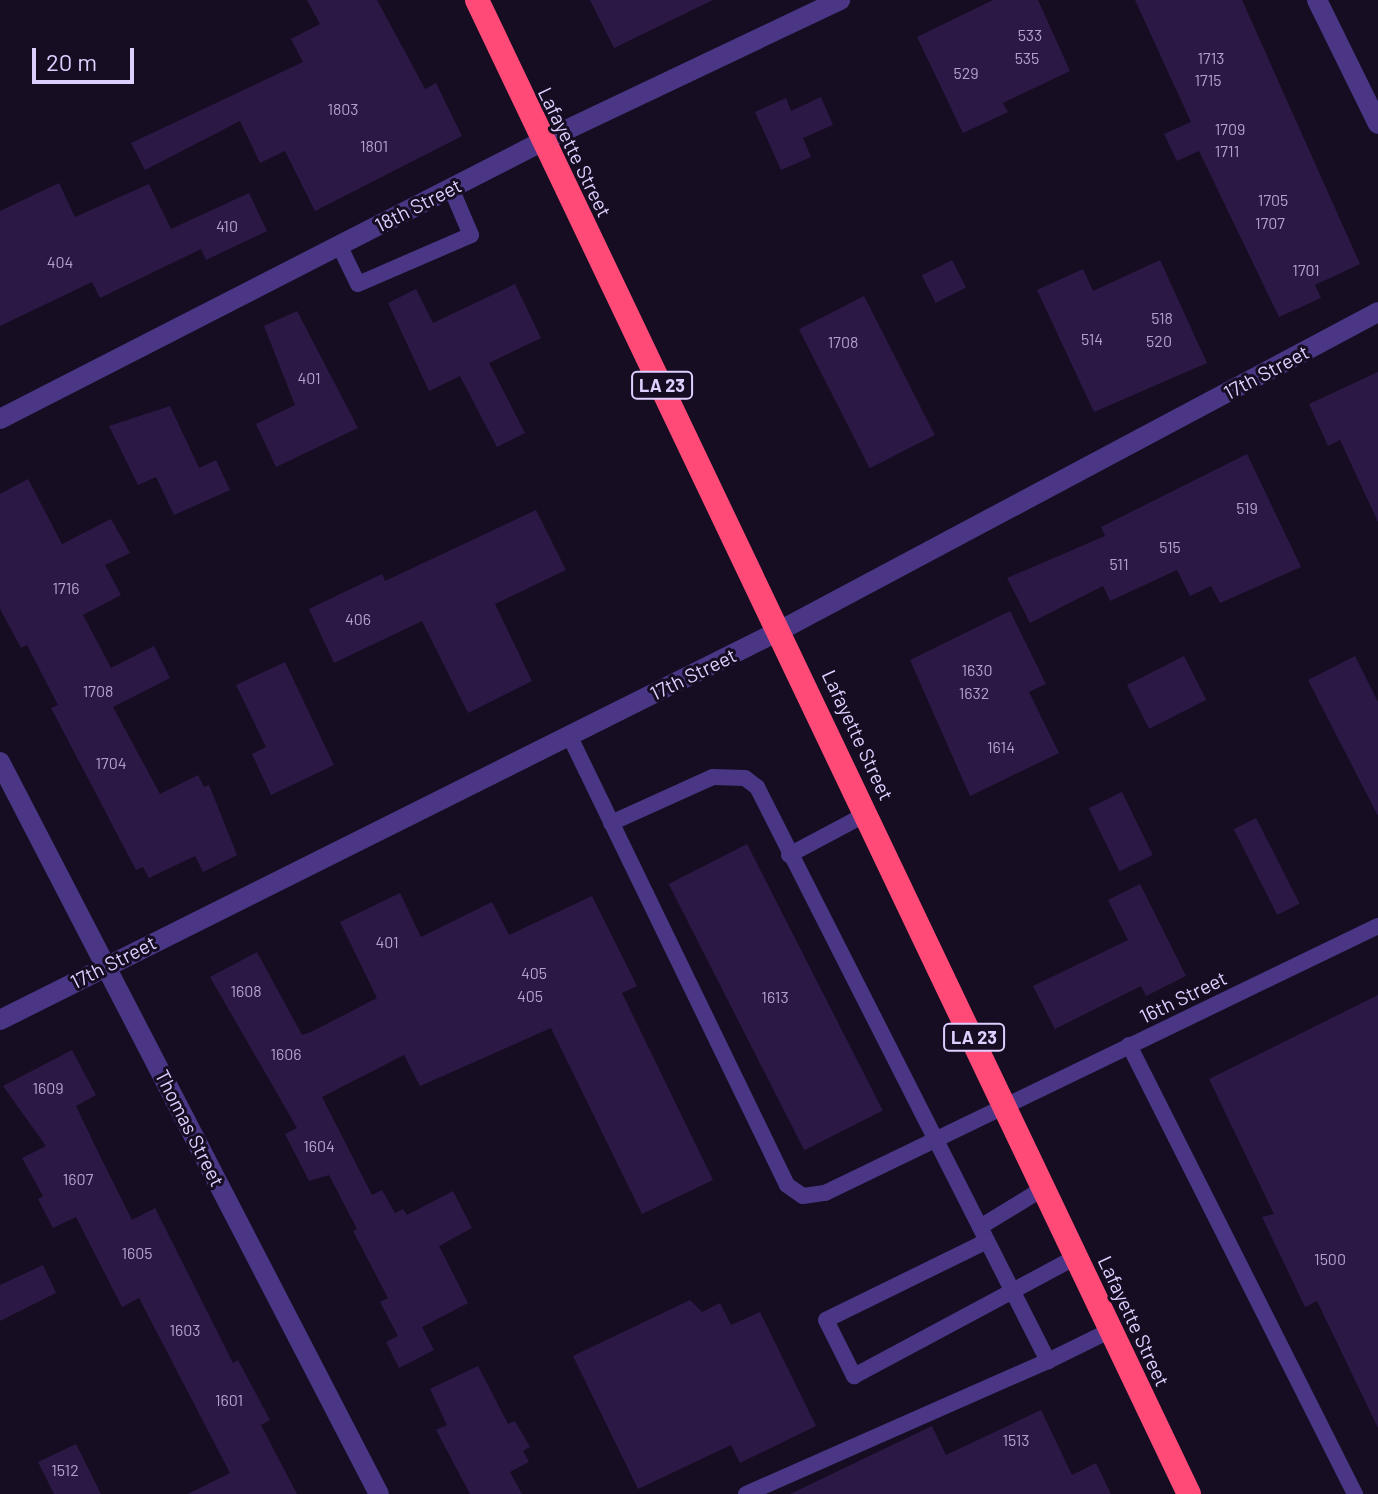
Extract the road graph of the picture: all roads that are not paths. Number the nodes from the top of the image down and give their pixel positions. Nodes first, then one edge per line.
1 (477, 0) edge
2 (840, 0) edge
3 (1317, 0) edge
4 (1378, 124) edge
5 (543, 141) junction
6 (451, 188) junction
7 (339, 245) junction
8 (1378, 312) edge
9 (0, 419) edge
10 (781, 630) junction
11 (569, 735) junction
12 (0, 762) edge
13 (868, 813) junction
14 (611, 823) junction
15 (789, 855) junction
16 (1378, 926) edge
17 (106, 964) junction
18 (0, 1020) edge
19 (1129, 1045) junction
20 (1006, 1104) junction
21 (936, 1138) junction
22 (1044, 1188) junction
23 (984, 1234) junction
24 (1076, 1257) junction
25 (1013, 1292) junction
26 (1111, 1330) junction
27 (1048, 1361) junction
28 (379, 1494) edge
29 (746, 1494) edge
30 (1189, 1494) edge
31 (1355, 1494) edge

1 - 5 highway, Lafayette Street / LA 23
2 - 5 street, 18th Street
3 - 4 street
5 - 6 street, 18th Street
5 - 10 highway, Lafayette Street / LA 23
6 - 7 street, 18th Street
6 - 7 lane
7 - 9 street, 18th Street
8 - 10 street, 17th Street
10 - 11 street, 17th Street
10 - 13 highway, Lafayette Street / LA 23
11 - 14 lane, 16th Street
11 - 17 street, 17th Street
12 - 17 street, Thomas Street
13 - 15 lane
13 - 20 highway, Lafayette Street / LA 23
14 - 15 lane
14 - 21 lane, 16th Street
15 - 21 lane
16 - 19 lane, 16th Street
17 - 18 street, 17th Street
17 - 28 street, Thomas Street
19 - 20 lane, 16th Street
19 - 31 lane
20 - 21 lane, 16th Street
20 - 22 highway, Lafayette Street / LA 23
21 - 23 lane
22 - 23 lane
22 - 24 highway, Lafayette Street / LA 23
23 - 25 lane
23 - 25 lane
24 - 25 lane
24 - 26 highway, Lafayette Street / LA 23
25 - 27 lane
26 - 27 lane
26 - 30 highway, Lafayette Street / LA 23
27 - 29 lane

